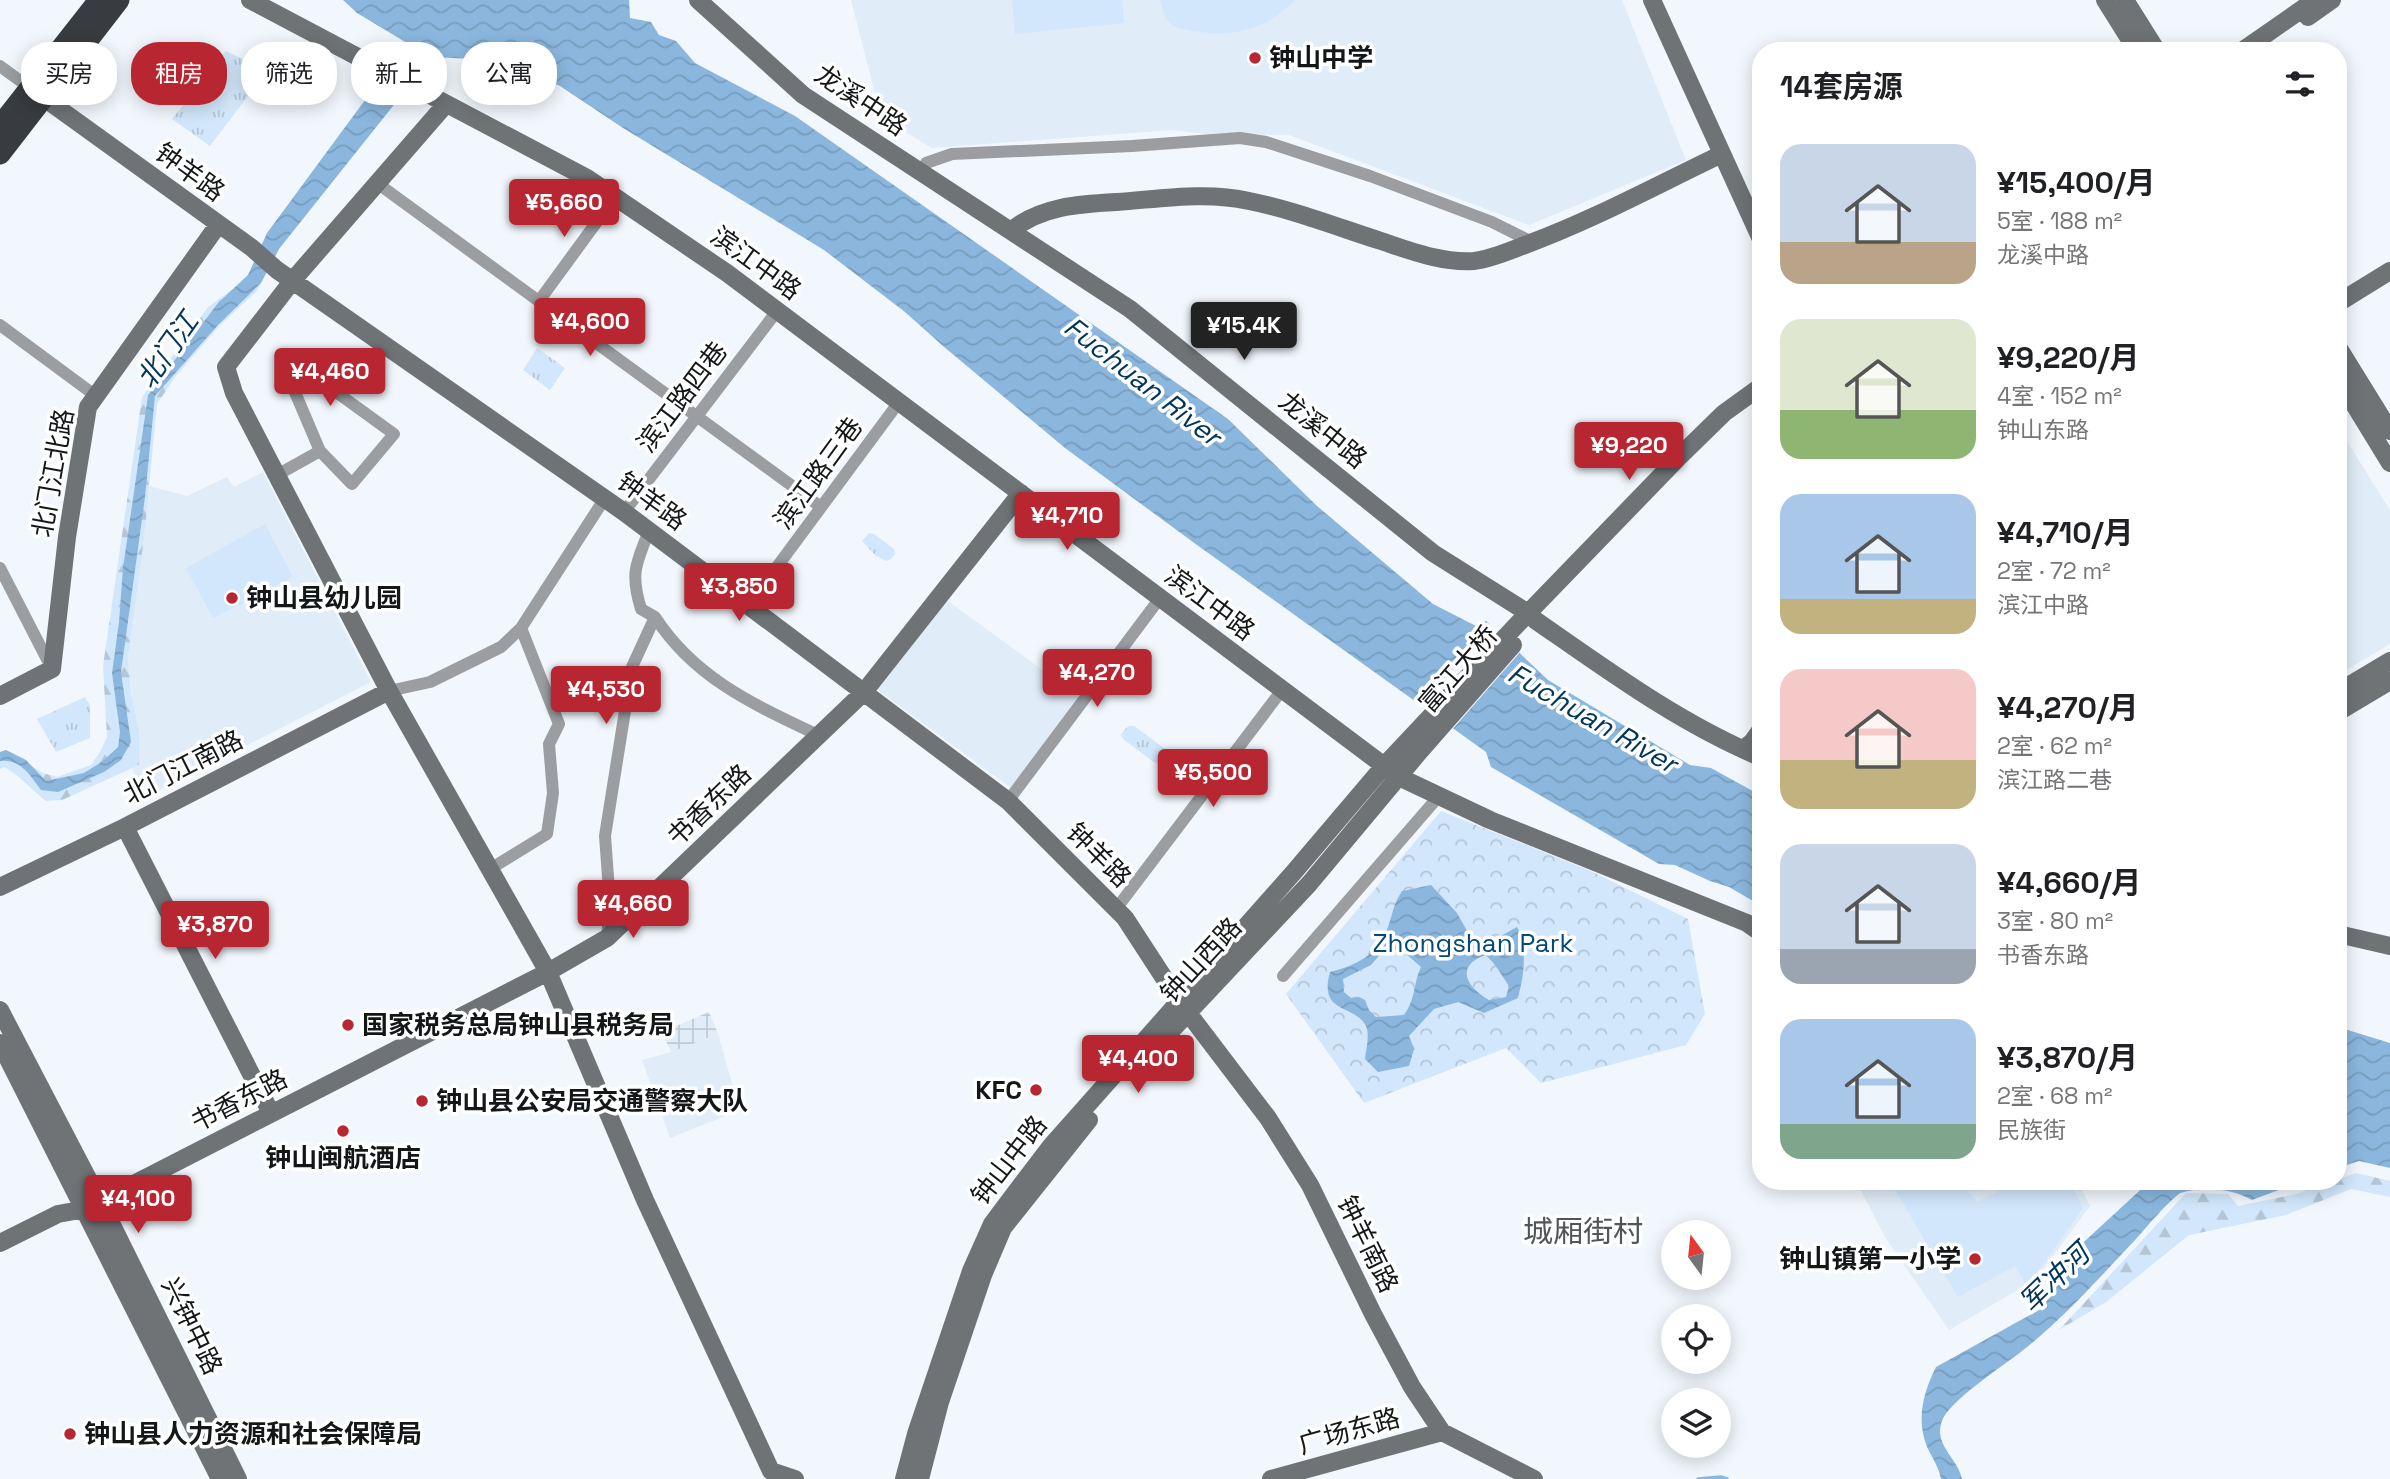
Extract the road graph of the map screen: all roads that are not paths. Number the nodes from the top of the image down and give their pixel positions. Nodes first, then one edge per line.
1 (99, 0) edge
2 (119, 0) edge
3 (250, 0) edge
4 (698, 0) edge
5 (713, 0) edge
6 (1652, 0) edge
7 (2105, 0) edge
8 (2125, 0) edge
9 (2315, 0) edge
10 (2332, 0) edge
11 (71, 42) edge
12 (82, 42) edge
13 (2131, 42) edge
14 (2151, 42) edge
15 (2255, 42) edge
16 (2272, 42) edge
17 (351, 54) edge
18 (0, 66) edge
19 (21, 81) edge
20 (23, 105) edge
21 (30, 105) edge
22 (53, 105) edge
23 (445, 105) edge
24 (447, 105) edge
25 (0, 125) edge
26 (1722, 153) junction
27 (0, 154) edge
28 (926, 163) junction
29 (377, 183) junction
30 (615, 197) junction
31 (1752, 219) edge
32 (218, 225) junction
33 (1015, 228) junction
34 (1532, 242) junction
35 (2390, 271) edge
36 (293, 279) junction
37 (2347, 297) edge
38 (539, 301) junction
39 (777, 311) junction
40 (0, 324) edge
41 (2347, 361) edge
42 (1752, 393) edge
43 (2347, 393) edge
44 (96, 396) junction
45 (899, 402) junction
46 (1752, 402) edge
47 (697, 416) junction
48 (2390, 431) edge
49 (320, 452) junction
50 (2390, 463) edge
51 (277, 475) junction
52 (1021, 493) junction
53 (605, 498) junction
54 (821, 506) junction
55 (624, 512) junction
56 (649, 531) junction
57 (0, 568) edge
58 (1160, 598) junction
59 (748, 606) junction
60 (1535, 613) junction
61 (655, 617) junction
62 (521, 628) junction
63 (2390, 661) edge
64 (52, 669) junction
65 (2390, 681) edge
66 (2347, 687) edge
67 (1282, 690) junction
68 (389, 691) junction
69 (864, 692) junction
70 (0, 696) edge
71 (2347, 707) edge
72 (820, 736) junction
73 (1416, 744) junction
74 (1752, 744) edge
75 (1384, 766) junction
76 (1399, 777) junction
77 (1439, 796) junction
78 (1008, 801) junction
79 (125, 827) junction
80 (490, 869) junction
81 (0, 887) edge
82 (1116, 909) junction
83 (1752, 926) edge
84 (2347, 936) edge
85 (607, 938) junction
86 (2390, 946) edge
87 (2347, 947) edge
88 (2390, 956) edge
89 (548, 972) junction
90 (1283, 976) dead end
91 (1183, 1006) junction
92 (0, 1010) edge
93 (3, 1055) edge
94 (271, 1113) junction
95 (92, 1205) junction
96 (0, 1243) edge
97 (1442, 1432) junction
98 (220, 1479) edge
99 (239, 1479) edge
100 (795, 1479) edge
101 (904, 1479) edge
102 (920, 1479) edge
103 (1271, 1479) edge
104 (1534, 1479) edge

1 - 11 highway
2 - 12 highway
3 - 17 street, 滨江中路
4 - 33 street, 龙溪中路
5 - 28 street, 龙溪中路
6 - 26 street
7 - 13 street
8 - 14 street
9 - 15 street
10 - 16 street
18 - 19 street
20 - 25 highway
21 - 27 highway
22 - 32 street, 钟羊路
23 - 29 street
24 - 30 street, 滨江中路
26 - 31 street
26 - 34 street
28 - 33 street, 龙溪中路
28 - 34 street
29 - 36 street
29 - 38 street
30 - 38 street
30 - 39 street, 滨江中路
32 - 36 street, 钟羊路
32 - 44 street, 北门江北路
33 - 34 street
33 - 60 street, 龙溪中路
35 - 37 street
36 - 51 street
36 - 53 street, 钟羊路
38 - 47 street
39 - 45 street, 滨江中路
39 - 47 street, 滨江路四巷
40 - 44 street
41 - 48 street
42 - 60 street
43 - 50 street
44 - 64 street, 北门江北路
45 - 52 street, 滨江中路
45 - 54 street, 滨江路三巷
46 - 60 street
47 - 54 street
47 - 55 street, 滨江路四巷
49 - 49 street
49 - 51 street
51 - 68 street
52 - 58 street, 滨江中路
52 - 69 street, 书香东路
53 - 55 street, 钟羊路
53 - 62 street
54 - 59 street, 滨江路三巷
55 - 56 street, 钟羊路
56 - 59 street, 钟羊路
56 - 61 street
57 - 64 street
58 - 67 street, 滨江中路
58 - 78 street
59 - 69 street, 钟羊路
60 - 73 street, 富江大桥
60 - 74 street, 龙溪中路
61 - 72 street
61 - 85 street
62 - 68 street
62 - 80 street
63 - 66 street
64 - 70 street
65 - 71 street
67 - 75 street, 滨江中路
67 - 82 street
68 - 79 street, 北门江南路
68 - 80 street
69 - 72 street, 书香东路
69 - 78 street, 钟羊路
72 - 85 street, 书香东路
73 - 75 street, 钟山中路
73 - 76 street, 钟山西路
75 - 76 street, 滨江中路
75 - 91 street, 钟山中路
76 - 77 street, 滨江中路
76 - 91 street, 钟山西路
77 - 83 street, 滨江中路
77 - 90 street
78 - 82 street, 钟羊路
79 - 81 street, 北门江南路
79 - 94 street
80 - 89 street
82 - 91 street, 钟羊路
84 - 86 street
85 - 89 street, 书香东路
87 - 88 street
89 - 94 street, 书香东路
89 - 100 street
91 - 97 street, 钟羊南路
91 - 101 street, 钟山中路
91 - 102 street, 钟山西路
92 - 95 street, 兴钟中路
93 - 95 street, 兴钟中路
94 - 95 street, 书香东路
95 - 96 street, 书香东路
95 - 98 street, 兴钟中路
95 - 99 street, 兴钟中路
97 - 103 street, 广场东路
97 - 104 street, 钟羊南路

